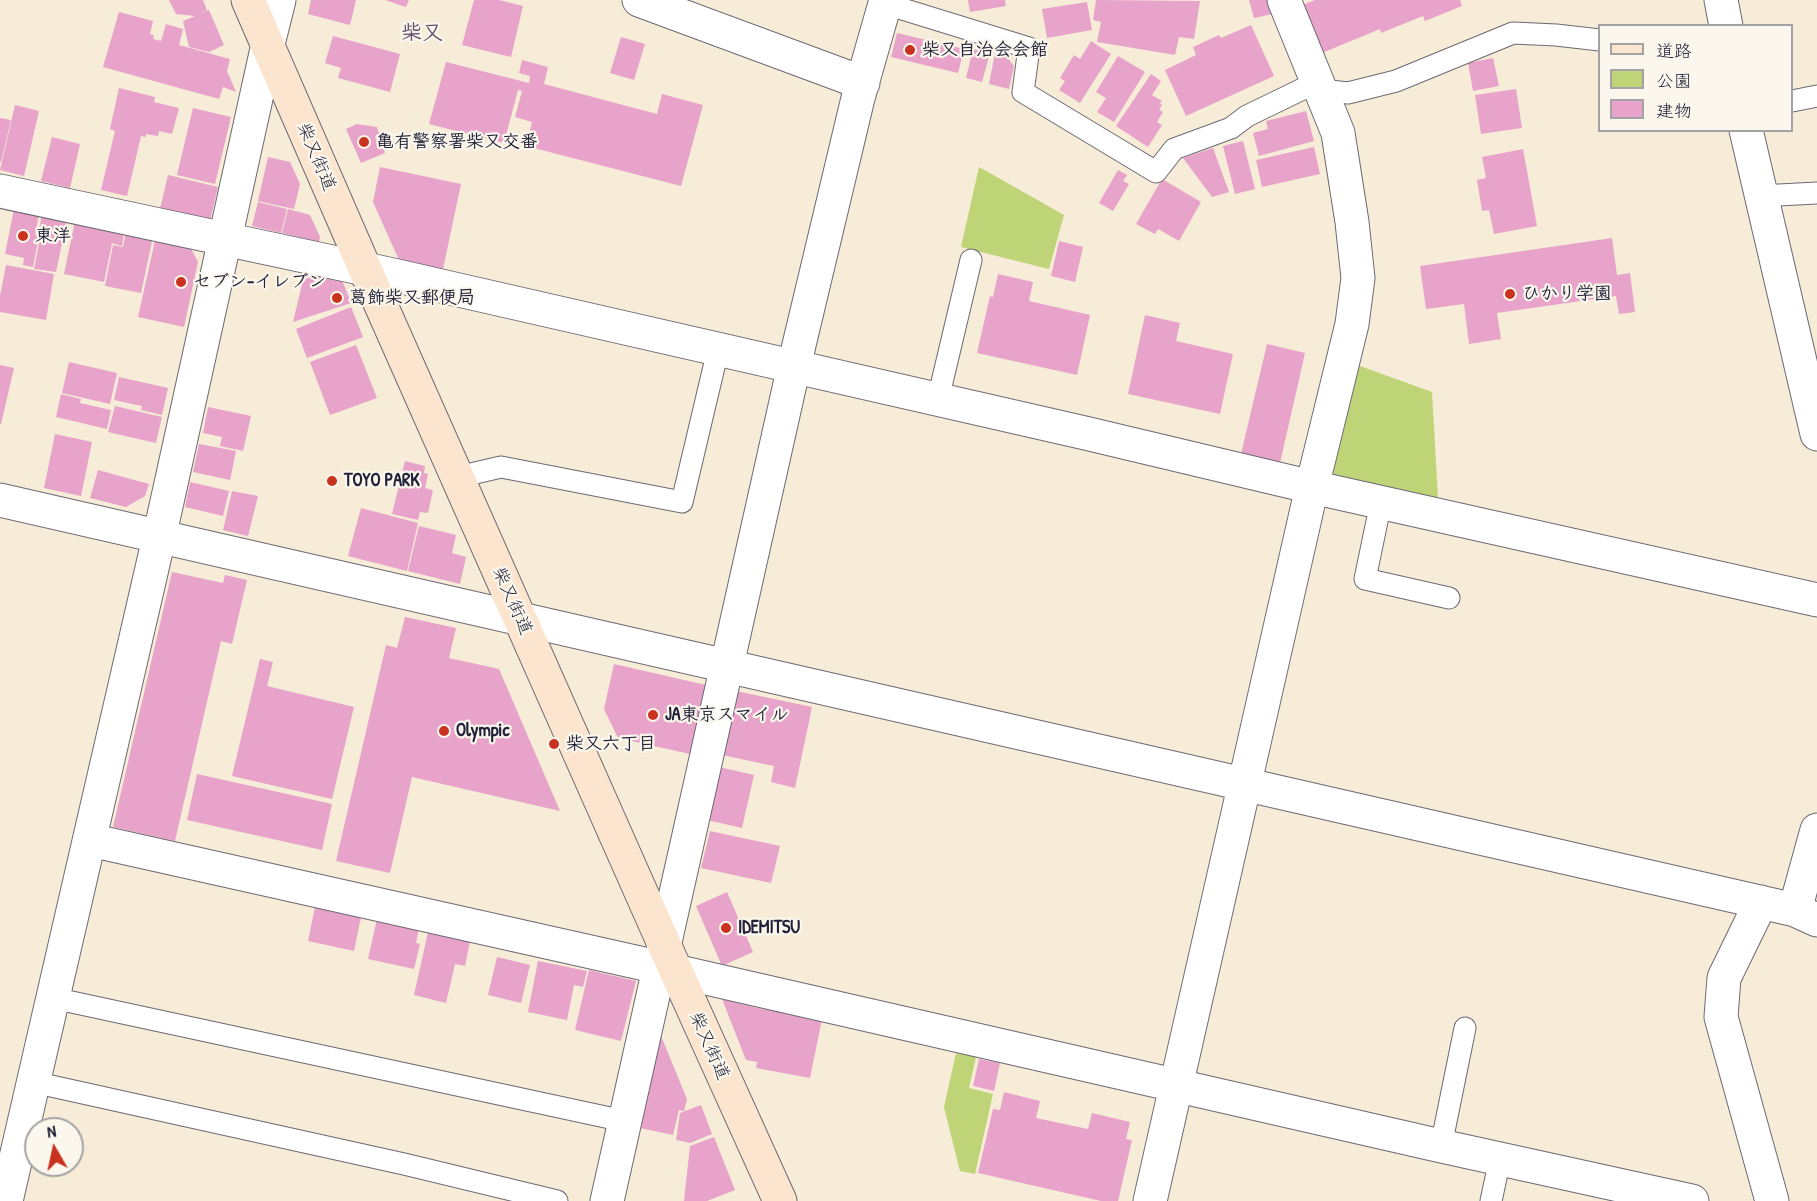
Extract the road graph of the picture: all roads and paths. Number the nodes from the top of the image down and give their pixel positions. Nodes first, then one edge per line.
1 (248, 0) edge
2 (279, 0) edge
3 (639, 0) edge
4 (1284, 0) edge
5 (1721, 0) edge
6 (886, 2) edge
7 (1726, 24) edge
8 (1598, 40) edge
9 (268, 44) junction
10 (863, 83) junction
11 (1319, 86) junction
12 (1817, 96) edge
13 (1793, 101) edge
14 (1746, 132) edge
15 (0, 191) edge
16 (1817, 192) edge
17 (1760, 196) junction
18 (225, 238) junction
19 (970, 260) dead end
20 (365, 269) junction
21 (718, 350) junction
22 (794, 366) junction
23 (938, 399) junction
24 (1816, 421) edge
25 (458, 477) junction
26 (1312, 487) junction
27 (0, 500) edge
28 (1382, 502) junction
29 (159, 538) junction
30 (1449, 598) dead end
31 (1817, 600) edge
32 (520, 620) junction
33 (726, 667) junction
34 (1245, 785) junction
35 (1817, 830) edge
36 (90, 840) junction
37 (1761, 902) junction
38 (1806, 915) edge
39 (667, 960) junction
40 (53, 998) junction
41 (1465, 1028) dead end
42 (33, 1082) junction
43 (1175, 1086) junction
44 (624, 1121) junction
45 (9, 1143) edge
46 (1441, 1146) junction
47 (1500, 1159) junction
48 (1641, 1195) edge
49 (6, 1201) edge
50 (557, 1201) edge
51 (607, 1201) edge
52 (780, 1201) edge
53 (1150, 1201) edge
54 (1491, 1201) edge
55 (1692, 1201) edge
56 (1773, 1201) edge

1 - 9 main road, 柴又街道
2 - 9 street
3 - 10 street
4 - 11 street
5 - 7 street
6 - 10 street
6 - 11 lane
8 - 11 lane
9 - 18 street
9 - 20 main road, 柴又街道
10 - 22 street
11 - 26 street
12 - 13 lane
14 - 17 street
15 - 18 street
16 - 17 lane
17 - 24 street
18 - 20 street
18 - 29 street
19 - 23 lane
20 - 21 street
20 - 25 main road, 柴又街道
21 - 22 street
21 - 25 lane
22 - 23 street
22 - 33 street
23 - 26 street
25 - 32 main road, 柴又街道
26 - 28 street
26 - 34 street
27 - 29 street
28 - 30 lane
28 - 31 street
29 - 32 street
29 - 36 street
32 - 33 street
32 - 39 main road, 柴又街道
33 - 34 street
33 - 39 street
34 - 37 street
34 - 43 street
35 - 38 street
36 - 39 street
36 - 40 street
37 - 38 street
37 - 56 street
39 - 43 street
39 - 44 street
39 - 52 main road, 柴又街道
40 - 42 street
40 - 44 lane
41 - 46 lane
42 - 45 street
42 - 50 lane
43 - 46 street
43 - 53 street
44 - 51 street
45 - 49 street
46 - 47 street
47 - 48 street
47 - 54 lane
48 - 55 street

